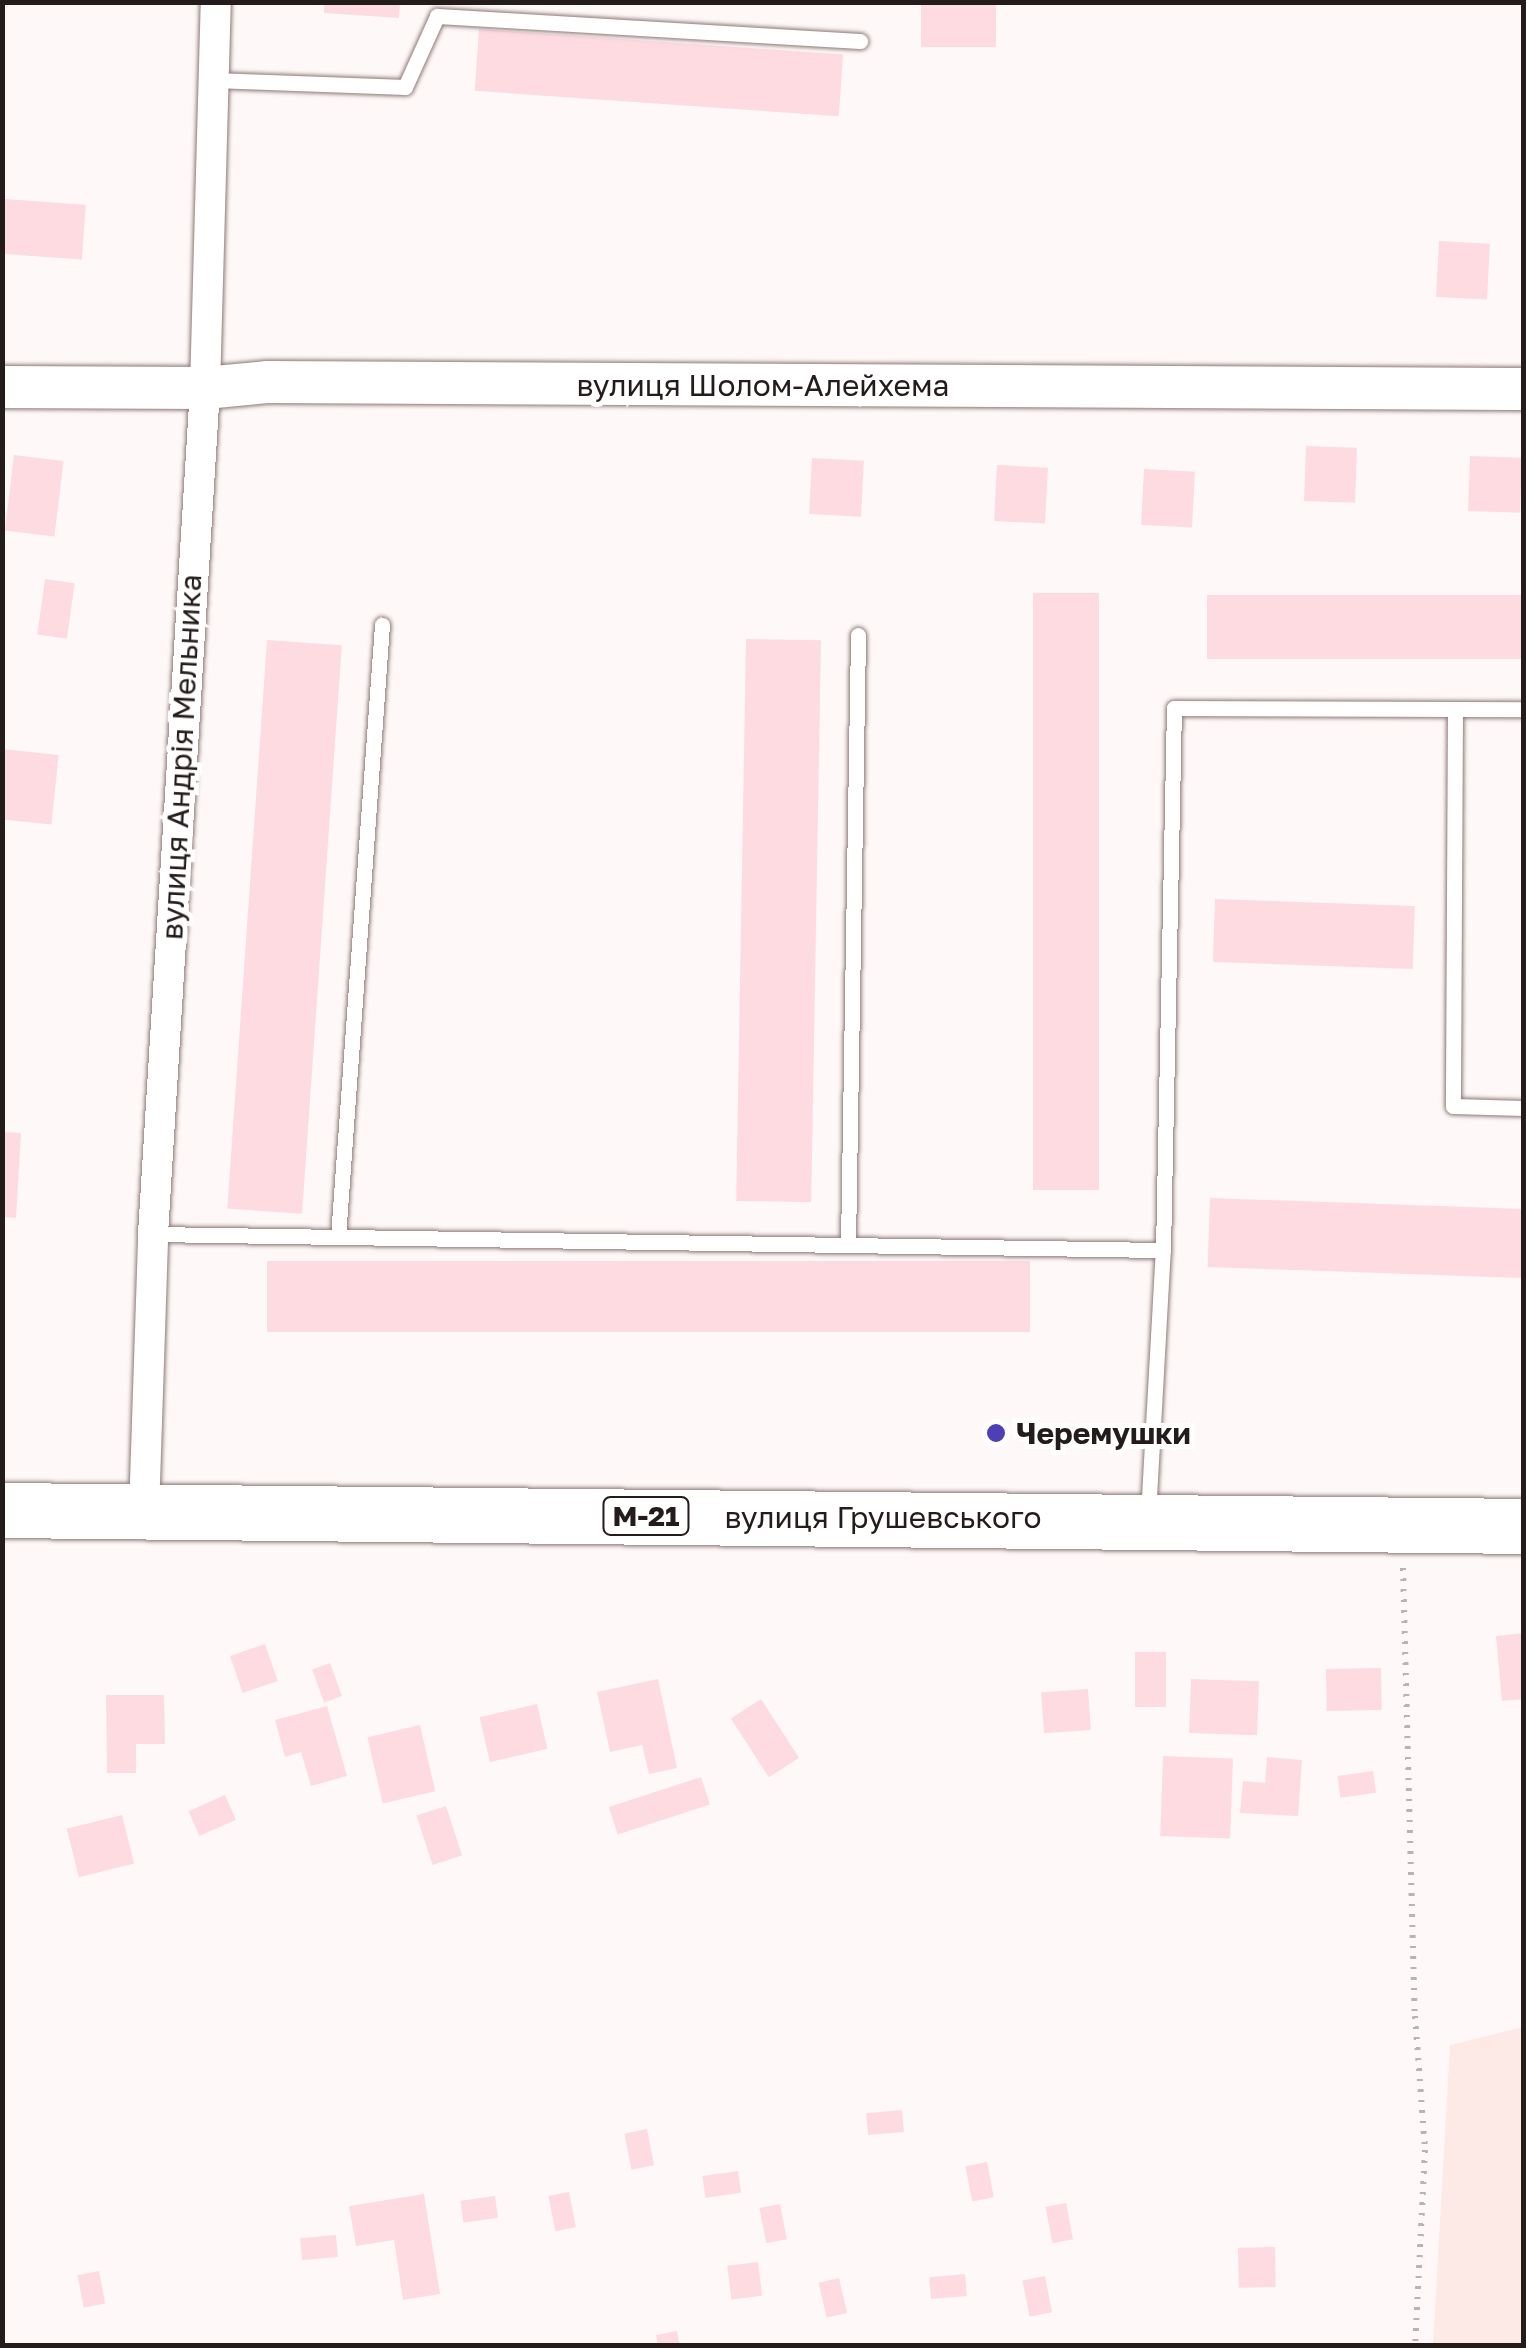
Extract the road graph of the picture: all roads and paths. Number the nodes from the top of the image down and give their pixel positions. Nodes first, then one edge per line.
1 (216, 2) edge
2 (860, 41) dead end
3 (214, 80) junction
4 (2, 387) edge
5 (205, 388) junction
6 (1524, 390) edge
7 (382, 625) dead end
8 (858, 635) dead end
9 (1455, 709) junction
10 (1524, 710) edge
11 (1524, 1108) edge
12 (153, 1234) junction
13 (338, 1237) junction
14 (848, 1246) junction
15 (1164, 1250) junction
16 (2, 1510) edge
17 (144, 1512) junction
18 (1147, 1520) junction
19 (1404, 1526) junction
20 (1524, 1526) edge
21 (1415, 2346) edge

1 - 3 street, вулиця Андрія Мельника
2 - 3 lane
3 - 5 street, вулиця Андрія Мельника
4 - 5 street, вулиця Шолом-Алейхема
5 - 6 street, вулиця Шолом-Алейхема
5 - 12 street, вулиця Андрія Мельника
7 - 13 lane
8 - 14 lane
9 - 10 lane
9 - 11 lane
9 - 15 lane
12 - 13 lane
12 - 17 street, вулиця Андрія Мельника
13 - 14 lane
14 - 15 lane
15 - 18 lane
16 - 17 highway, вулиця Грушевського / М-21
17 - 18 highway, вулиця Грушевського / М-21
18 - 19 highway, вулиця Грушевського / М-21
19 - 20 highway, вулиця Грушевського / М-21
19 - 21 path

